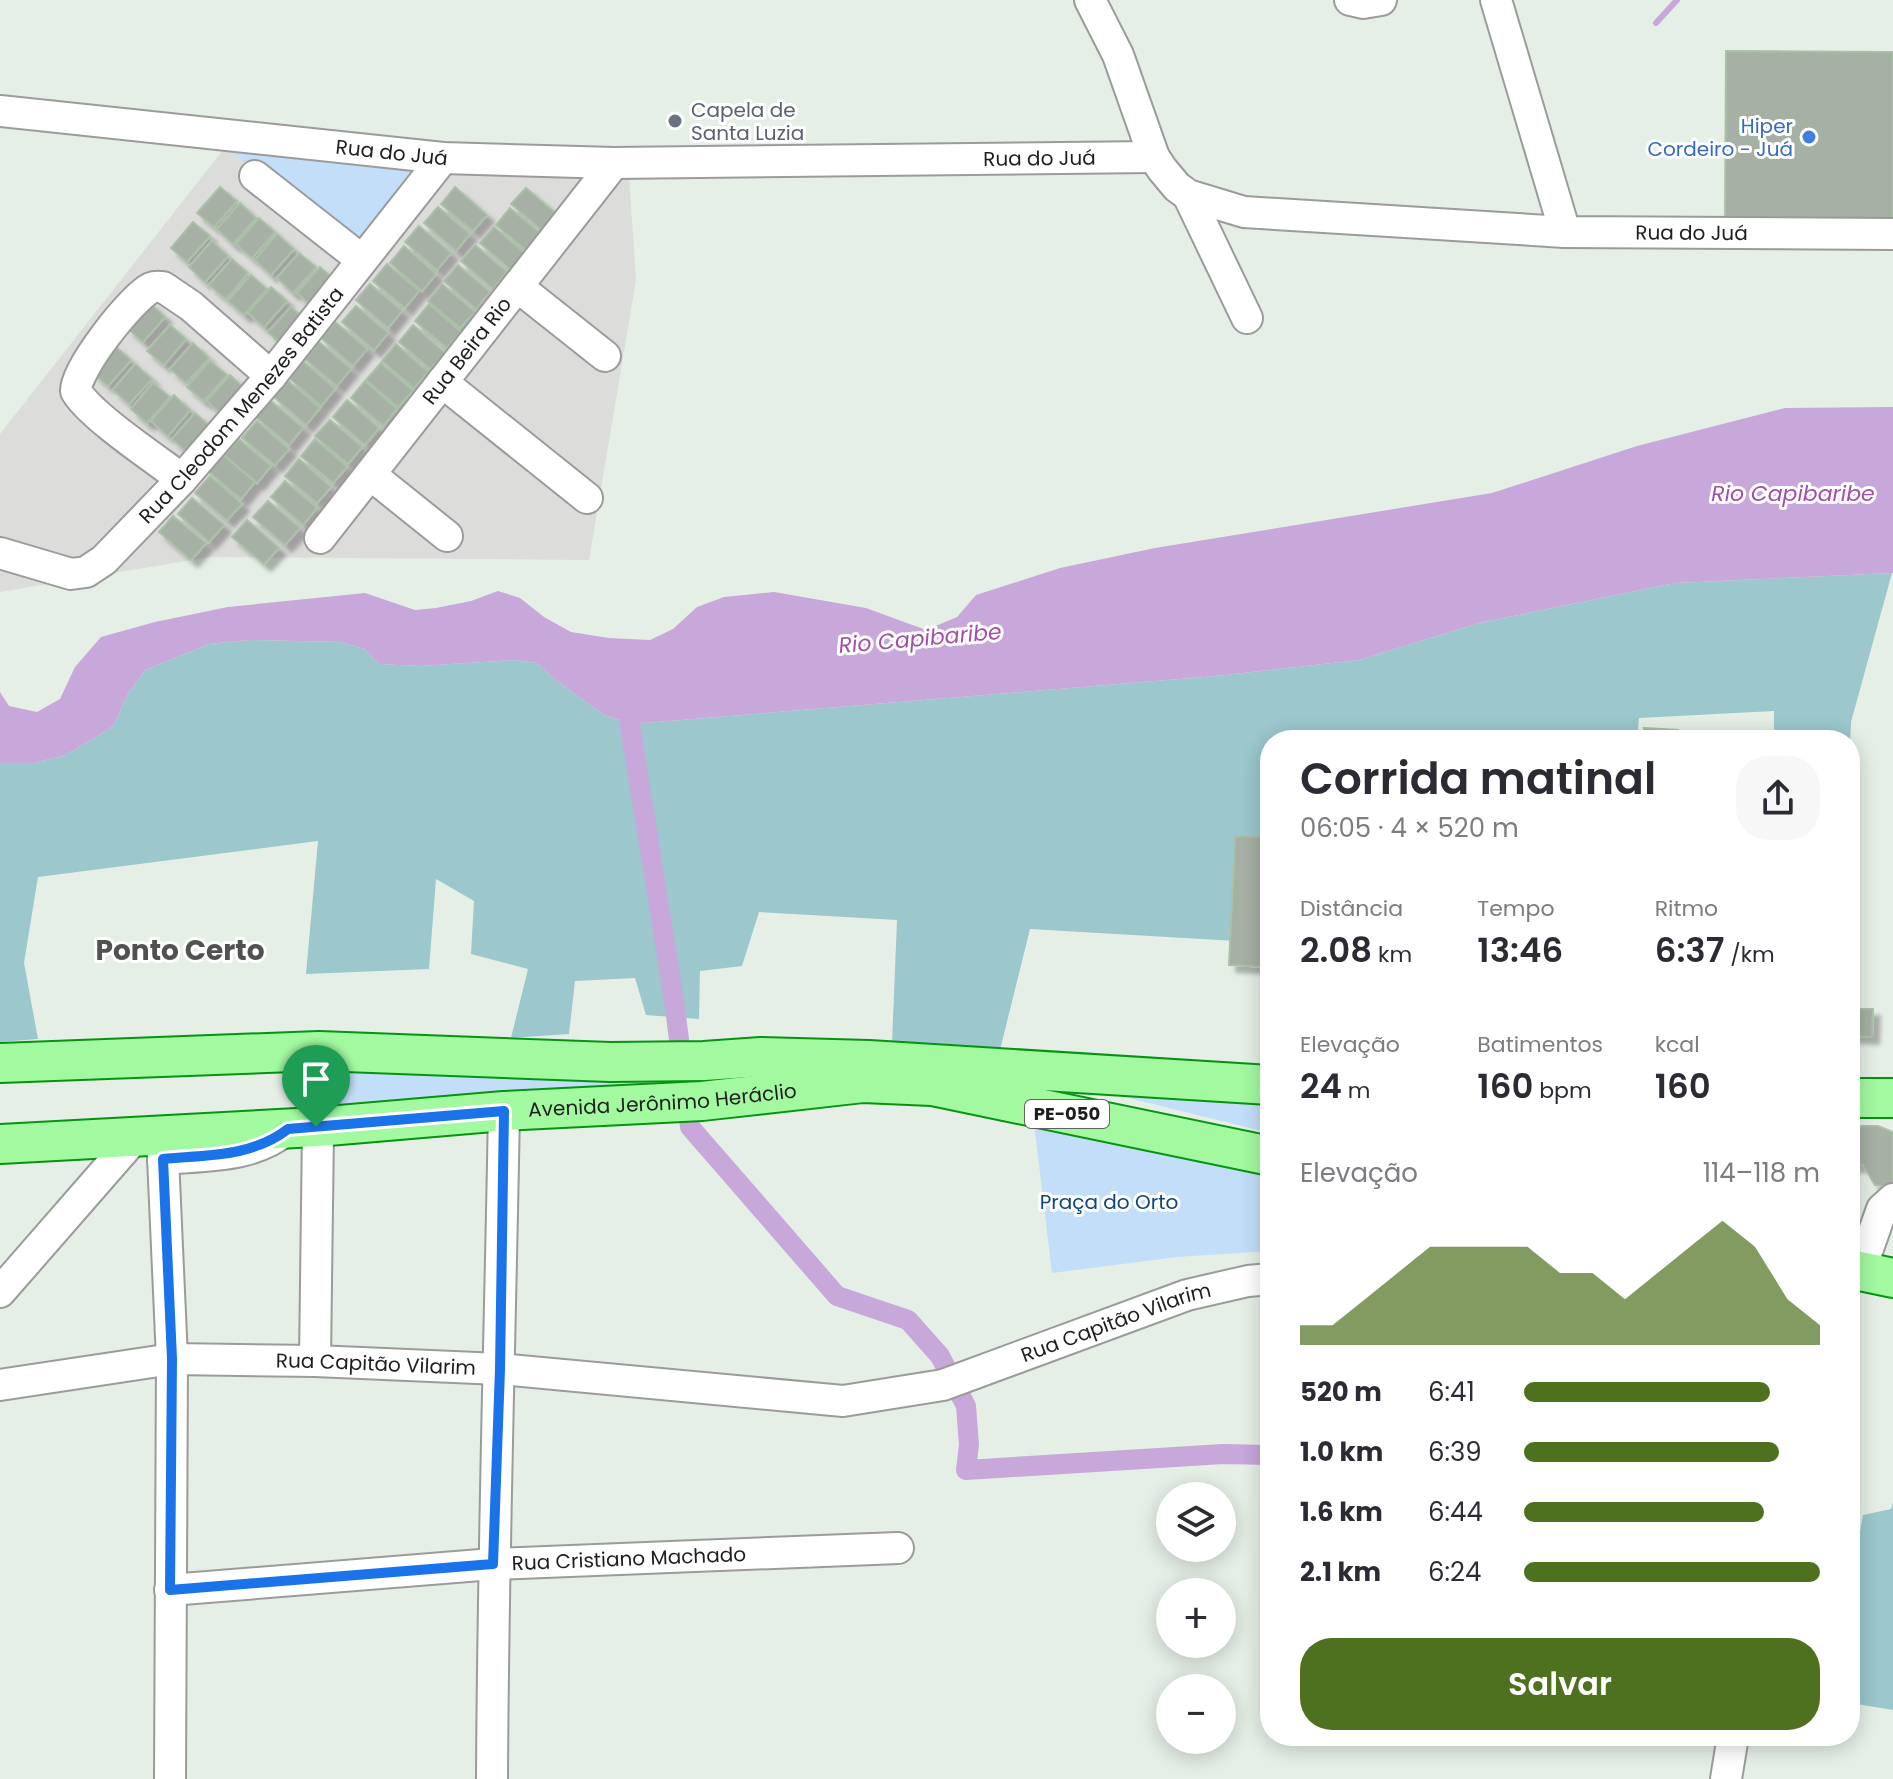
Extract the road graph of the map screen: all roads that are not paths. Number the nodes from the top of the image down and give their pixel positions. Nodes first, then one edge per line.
1 (1090, 0) edge
2 (1350, 0) edge
3 (1381, 0) edge
4 (1496, 0) edge
5 (0, 111) edge
6 (1154, 157) junction
7 (443, 158) junction
8 (614, 163) junction
9 (255, 176) dead end
10 (1188, 195) junction
11 (1565, 232) junction
12 (1893, 234) edge
13 (362, 260) junction
14 (518, 287) junction
15 (1247, 318) dead end
16 (605, 356) dead end
17 (271, 376) junction
18 (442, 382) junction
19 (371, 475) junction
20 (182, 479) junction
21 (587, 498) dead end
22 (447, 536) dead end
23 (320, 538) dead end
24 (0, 553) edge
25 (319, 1051) junction
26 (0, 1063) edge
27 (1260, 1084) edge
28 (1860, 1098) edge
29 (1893, 1098) edge
30 (504, 1111) junction
31 (302, 1128) junction
32 (154, 1143) junction
33 (0, 1144) edge
34 (1260, 1154) edge
35 (1893, 1199) edge
36 (1863, 1273) edge
37 (1260, 1280) edge
38 (0, 1292) edge
39 (172, 1359) junction
40 (315, 1361) junction
41 (500, 1369) junction
42 (0, 1385) edge
43 (898, 1548) dead end
44 (493, 1564) junction
45 (170, 1590) junction
46 (1731, 1746) edge
47 (170, 1779) edge
48 (492, 1779) edge
49 (1726, 1779) edge

1 - 6 street
2 - 3 street
4 - 11 street
5 - 7 street, Rua do Juá
6 - 8 street, Rua do Juá
6 - 10 street
7 - 8 street, Rua do Juá
7 - 13 street, Rua Cleodom Menezes Batista
8 - 14 street, Rua Beira Rio
9 - 13 street
10 - 11 street, Rua do Juá
10 - 15 street
11 - 12 street, Rua do Juá
13 - 17 street, Rua Cleodom Menezes Batista
14 - 16 street
14 - 18 street, Rua Beira Rio
17 - 20 street, Rua Cleodom Menezes Batista
17 - 20 street
18 - 19 street, Rua Beira Rio
18 - 21 street
19 - 22 street
19 - 23 street, Rua Beira Rio
20 - 24 street, Rua Cleodom Menezes Batista
25 - 26 main road, Avenida Jerônimo Heráclio / PE-050
25 - 27 main road, Avenida Jerônimo Heráclio / PE-050
25 - 31 street
28 - 29 main road
30 - 31 main road, Avenida Jerônimo Heráclio / PE-050
30 - 34 main road, Avenida Jerônimo Heráclio / PE-050
30 - 41 street
31 - 32 main road, Avenida Jerônimo Heráclio / PE-050
31 - 40 street
32 - 33 main road, Avenida Jerônimo Heráclio / PE-050
32 - 38 street
32 - 39 street
35 - 36 street
37 - 41 street, Rua Capitão Vilarim
39 - 40 street, Rua Capitão Vilarim
39 - 42 street, Rua Capitão Vilarim
39 - 45 street
40 - 41 street, Rua Capitão Vilarim
41 - 44 street
43 - 44 street, Rua Cristiano Machado
44 - 45 street, Rua Cristiano Machado
44 - 48 street
45 - 47 street
46 - 49 street

